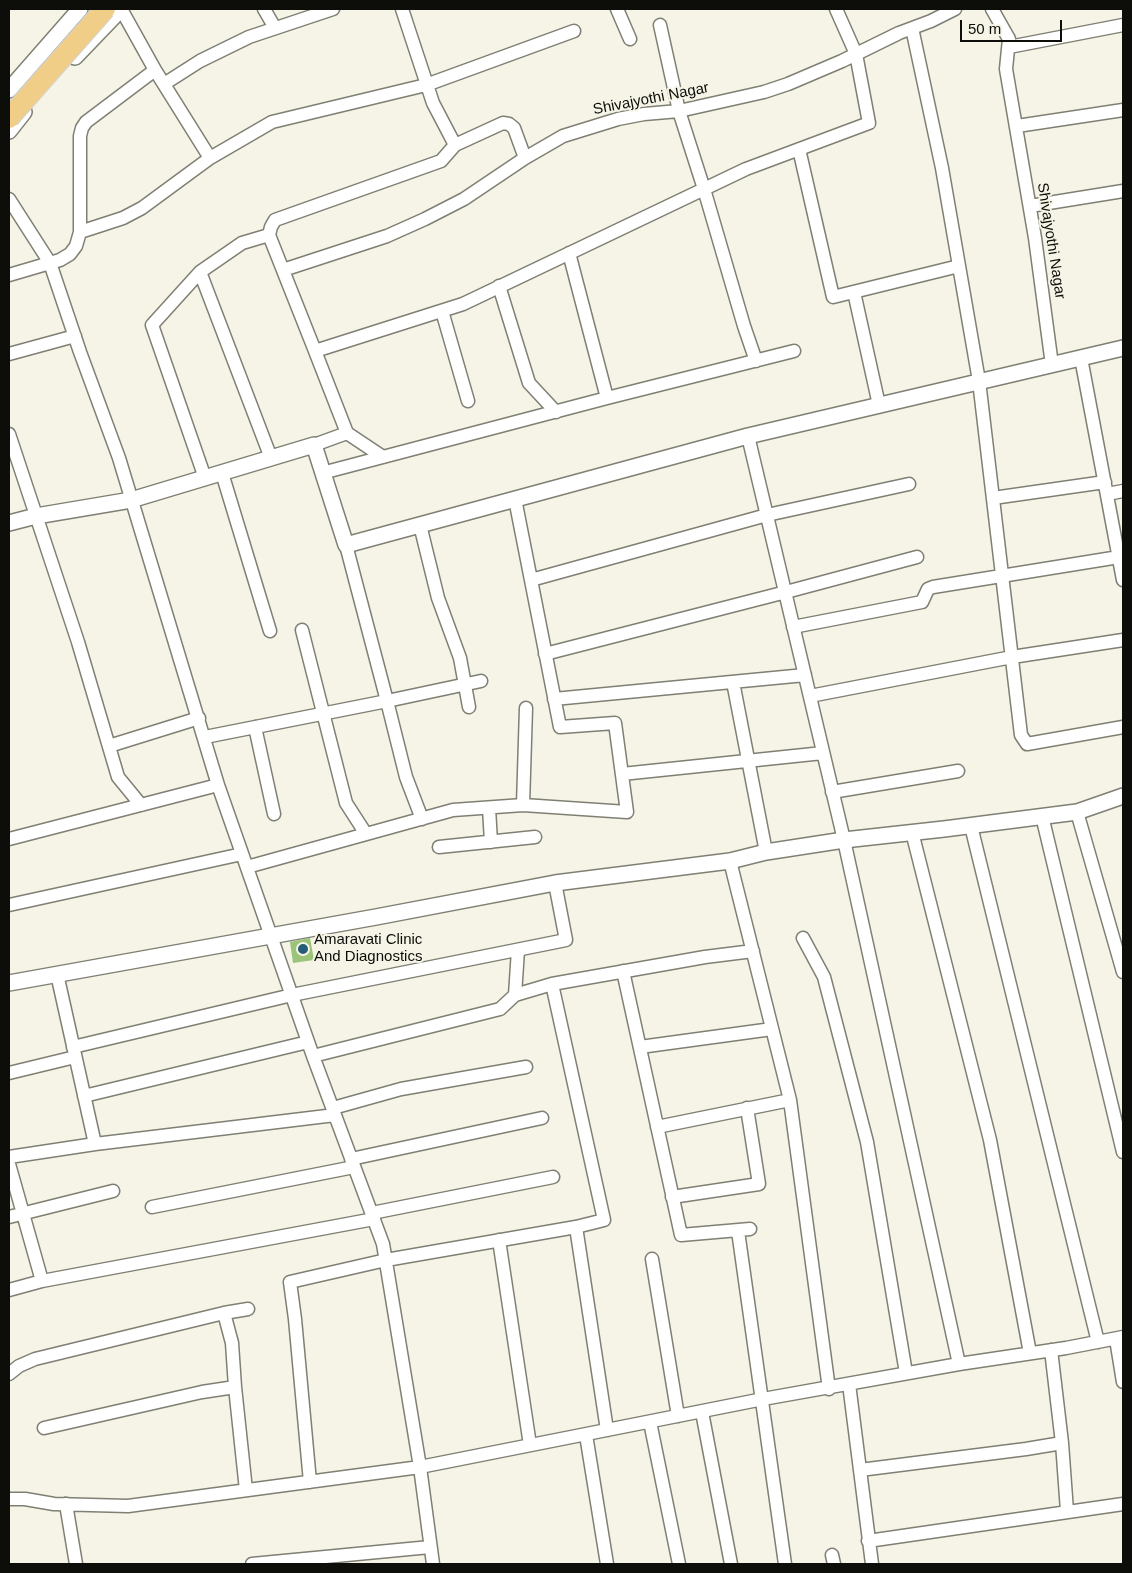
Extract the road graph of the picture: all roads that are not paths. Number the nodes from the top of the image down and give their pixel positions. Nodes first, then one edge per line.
1 (80, 9) edge
2 (88, 9) edge
3 (105, 9) edge
4 (121, 9) edge
5 (264, 9) edge
6 (333, 9) edge
7 (402, 9) edge
8 (617, 9) edge
9 (836, 9) edge
10 (955, 9) edge
11 (992, 9) edge
12 (660, 25) dead end
13 (1123, 26) edge
14 (275, 28) junction
15 (912, 28) junction
16 (574, 32) dead end
17 (630, 39) dead end
18 (1009, 47) junction
19 (856, 54) junction
20 (155, 70) junction
21 (164, 84) junction
22 (426, 84) junction
23 (9, 90) edge
24 (9, 94) edge
25 (18, 104) edge
26 (1123, 110) edge
27 (679, 111) junction
28 (9, 118) edge
29 (1017, 126) junction
30 (9, 131) edge
31 (455, 145) junction
32 (799, 149) junction
33 (210, 158) junction
34 (525, 158) junction
35 (704, 189) junction
36 (1123, 191) edge
37 (9, 199) edge
38 (1030, 206) junction
39 (80, 232) junction
40 (269, 235) junction
41 (569, 252) junction
42 (50, 263) junction
43 (959, 266) junction
44 (283, 270) junction
45 (200, 272) junction
46 (9, 275) edge
47 (499, 286) junction
48 (854, 292) junction
49 (442, 311) junction
50 (75, 336) junction
51 (1123, 348) edge
52 (314, 351) junction
53 (794, 351) dead end
54 (9, 354) edge
55 (1081, 358) junction
56 (756, 360) junction
57 (1052, 365) junction
58 (979, 381) junction
59 (607, 398) junction
60 (468, 401) dead end
61 (879, 405) junction
62 (556, 412) junction
63 (347, 433) junction
64 (9, 434) edge
65 (748, 436) junction
66 (314, 445) junction
67 (383, 457) junction
68 (271, 458) junction
69 (222, 473) junction
70 (322, 473) junction
71 (205, 478) junction
72 (909, 484) dead end
73 (1106, 488) junction
74 (1123, 491) edge
75 (993, 498) junction
76 (515, 499) junction
77 (131, 500) junction
78 (767, 515) junction
79 (36, 516) junction
80 (9, 523) edge
81 (420, 524) junction
82 (1120, 540) edge
83 (346, 545) junction
84 (917, 557) dead end
85 (1119, 557) junction
86 (1002, 576) junction
87 (531, 580) junction
88 (1123, 580) edge
89 (786, 592) junction
90 (793, 626) junction
91 (302, 630) dead end
92 (270, 631) dead end
93 (1123, 640) edge
94 (545, 654) junction
95 (1012, 657) junction
96 (805, 675) junction
97 (481, 681) dead end
98 (733, 682) junction
99 (465, 684) junction
100 (810, 696) junction
101 (554, 698) junction
102 (387, 701) junction
103 (469, 707) dead end
104 (526, 708) dead end
105 (324, 713) junction
106 (199, 718) junction
107 (255, 726) junction
108 (1123, 727) edge
109 (205, 737) junction
110 (109, 746) junction
111 (823, 753) junction
112 (748, 761) junction
113 (958, 770) dead end
114 (622, 774) junction
115 (218, 785) junction
116 (832, 792) junction
117 (1123, 796) edge
118 (140, 805) junction
119 (523, 805) junction
120 (489, 808) junction
121 (1078, 812) junction
122 (274, 814) dead end
123 (1042, 816) junction
124 (422, 819) junction
125 (971, 826) junction
126 (912, 832) junction
127 (366, 834) junction
128 (536, 836) dead end
129 (9, 839) edge
130 (844, 840) junction
131 (491, 842) junction
132 (439, 847) dead end
133 (766, 852) junction
134 (242, 854) junction
135 (730, 861) junction
136 (247, 867) junction
137 (555, 883) junction
138 (9, 905) edge
139 (271, 936) junction
140 (803, 938) dead end
141 (518, 950) junction
142 (752, 951) junction
143 (623, 972) junction
144 (1123, 972) edge
145 (57, 974) junction
146 (9, 983) edge
147 (552, 984) junction
148 (515, 995) junction
149 (292, 996) junction
150 (772, 1029) junction
151 (308, 1042) junction
152 (640, 1047) junction
153 (74, 1052) junction
154 (313, 1056) junction
155 (526, 1067) dead end
156 (9, 1073) edge
157 (84, 1096) junction
158 (790, 1100) junction
159 (747, 1108) junction
160 (334, 1112) junction
161 (542, 1118) dead end
162 (657, 1126) junction
163 (95, 1144) junction
164 (1123, 1152) edge
165 (9, 1157) edge
166 (353, 1163) junction
167 (9, 1164) edge
168 (553, 1176) dead end
169 (113, 1191) dead end
170 (672, 1197) junction
171 (152, 1207) dead end
172 (22, 1214) junction
173 (373, 1216) junction
174 (9, 1217) edge
175 (576, 1227) junction
176 (499, 1240) junction
177 (652, 1259) dead end
178 (386, 1260) junction
179 (42, 1281) junction
180 (9, 1290) edge
181 (248, 1309) dead end
182 (224, 1313) junction
183 (1120, 1338) edge
184 (1098, 1342) junction
185 (1051, 1350) junction
186 (1030, 1352) junction
187 (960, 1364) junction
188 (906, 1373) junction
189 (9, 1374) edge
190 (1123, 1382) edge
191 (850, 1384) junction
192 (235, 1387) junction
193 (829, 1388) junction
194 (763, 1399) junction
195 (702, 1412) junction
196 (678, 1416) junction
197 (650, 1422) junction
198 (44, 1428) dead end
199 (608, 1430) junction
200 (586, 1434) junction
201 (1062, 1443) junction
202 (530, 1445) junction
203 (420, 1467) junction
204 (860, 1470) junction
205 (310, 1482) junction
206 (246, 1490) junction
207 (9, 1499) edge
208 (66, 1504) junction
209 (1123, 1504) edge
210 (1067, 1511) junction
211 (868, 1541) junction
212 (430, 1547) junction
213 (76, 1564) edge
214 (252, 1564) edge
215 (433, 1564) edge
216 (607, 1564) edge
217 (679, 1564) edge
218 (731, 1564) edge
219 (785, 1564) edge
220 (872, 1564) edge

1 - 23 street
2 - 25 main road
3 - 28 main road, bridge
4 - 20 street
4 - 25 street
5 - 14 street
6 - 14 street
7 - 22 street
8 - 17 street
9 - 19 street
10 - 15 street, Shivajyothi Nagar
11 - 18 street, Shivajyothi Nagar
12 - 27 street
13 - 18 street
14 - 21 street
15 - 19 street, Shivajyothi Nagar
15 - 43 street
16 - 22 street
18 - 29 street, Shivajyothi Nagar
19 - 27 street, Shivajyothi Nagar
19 - 32 street
20 - 21 street
20 - 39 street
21 - 33 street
22 - 31 street
22 - 33 street
24 - 25 street
25 - 30 street
26 - 29 street
27 - 34 street, Shivajyothi Nagar
27 - 35 street
29 - 38 street, Shivajyothi Nagar
31 - 34 street
31 - 40 street
32 - 35 street
32 - 48 street
33 - 39 street
34 - 44 street, Shivajyothi Nagar
35 - 41 street
35 - 56 street
36 - 38 street
37 - 42 street
38 - 57 street, Shivajyothi Nagar
39 - 42 street
40 - 44 street
40 - 45 street
41 - 47 street
41 - 59 street
42 - 46 street
42 - 50 street
43 - 48 street
43 - 58 street
44 - 52 street
45 - 68 street
45 - 71 street
47 - 49 street
47 - 62 street
48 - 61 street
49 - 52 street
49 - 60 street
50 - 54 street
50 - 77 street
51 - 55 street
52 - 63 street
53 - 56 street
55 - 57 street
55 - 73 street
56 - 59 street
57 - 58 street
58 - 61 street
58 - 75 street
59 - 62 street
61 - 65 street
62 - 67 street
63 - 66 street
63 - 67 street
64 - 79 street
65 - 76 street
65 - 78 street
66 - 68 street
66 - 70 street
67 - 70 street
68 - 69 street
69 - 71 street
69 - 92 street
70 - 83 street
71 - 77 street
72 - 78 street
73 - 74 street
73 - 75 street
73 - 82 street
75 - 86 street
76 - 81 street
76 - 87 street
77 - 79 street
77 - 106 street
78 - 87 street
78 - 89 street
79 - 80 street
79 - 110 street
81 - 83 street
81 - 99 street
82 - 85 street
83 - 102 street
84 - 89 street
85 - 86 street
85 - 88 street
86 - 90 street
86 - 95 street
87 - 94 street
89 - 90 street
89 - 94 street
90 - 96 street
91 - 105 street
93 - 95 street
94 - 101 street
95 - 100 street
95 - 108 street
96 - 98 street
96 - 100 street
97 - 99 street
98 - 101 street
98 - 112 street
99 - 102 street
99 - 103 street
100 - 111 street
101 - 114 street
102 - 105 street
102 - 124 street
104 - 119 street
105 - 107 street
105 - 127 street
106 - 109 street
106 - 110 street
107 - 109 street
107 - 122 street
109 - 115 street
110 - 118 street
111 - 112 street
111 - 116 street
112 - 114 street
112 - 133 street
113 - 116 street
114 - 119 street
115 - 118 street
115 - 134 street
116 - 130 street
117 - 121 street
118 - 129 street
119 - 120 street
120 - 124 street
120 - 131 street
121 - 123 street
121 - 144 street
123 - 125 street
123 - 164 street
124 - 127 street
125 - 126 street
125 - 184 street
126 - 130 street
126 - 186 street
127 - 136 street
128 - 131 street
130 - 133 street
130 - 187 street
131 - 132 street
133 - 135 street
134 - 136 street
134 - 138 street
135 - 137 street
135 - 142 street
136 - 139 street
137 - 139 street
137 - 141 street
139 - 145 street
139 - 149 street
140 - 188 street
141 - 148 street
141 - 149 street
142 - 143 street
142 - 150 street
143 - 147 street
143 - 152 street
145 - 146 street
145 - 153 street
147 - 148 street
147 - 175 street
148 - 154 street
149 - 151 street
149 - 153 street
150 - 152 street
150 - 158 street
151 - 154 street
151 - 157 street
152 - 162 street
153 - 156 street
153 - 157 street
154 - 160 street
155 - 160 street
157 - 163 street
158 - 159 street
158 - 193 street
159 - 162 street
159 - 170 street
160 - 163 street
160 - 166 street
161 - 166 street
162 - 170 street
163 - 165 street
166 - 171 street
166 - 173 street
167 - 172 street
168 - 173 street
169 - 172 street
170 - 194 street
172 - 174 street
172 - 179 street
173 - 178 street
173 - 179 street
175 - 176 street
175 - 199 street
176 - 178 street
176 - 202 street
177 - 196 street
178 - 203 street
178 - 205 street
179 - 180 street
181 - 182 street
182 - 189 street
182 - 192 street
183 - 184 street
183 - 190 street
184 - 185 street
185 - 186 street
185 - 201 street
186 - 187 street
187 - 188 street
188 - 191 street
191 - 193 street
191 - 204 street
192 - 198 street
192 - 206 street
193 - 194 street
194 - 195 street
194 - 219 street
195 - 196 street
195 - 218 street
196 - 197 street
197 - 199 street
197 - 217 street
199 - 200 street
200 - 202 street
200 - 216 street
201 - 204 street
201 - 210 street
202 - 203 street
203 - 205 street
203 - 212 street
204 - 211 street
205 - 206 street
206 - 208 street
207 - 208 street
208 - 213 street
209 - 210 street
210 - 211 street
211 - 220 street
212 - 214 street
212 - 215 street

